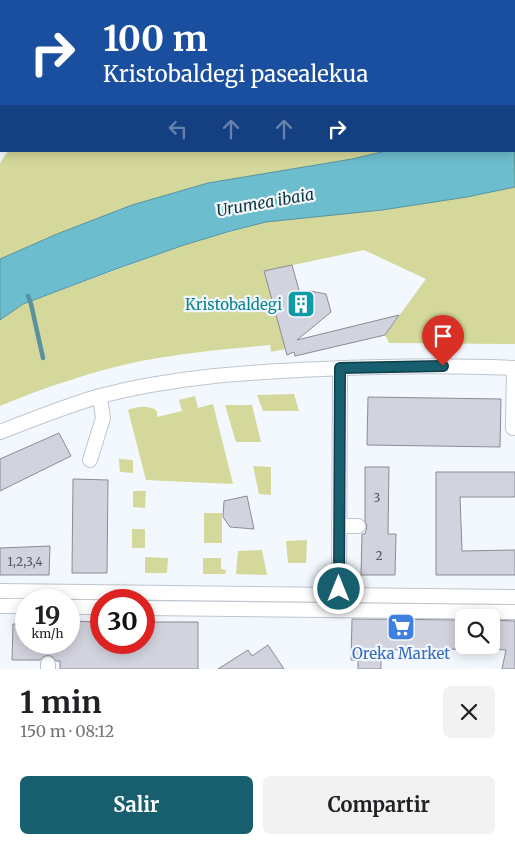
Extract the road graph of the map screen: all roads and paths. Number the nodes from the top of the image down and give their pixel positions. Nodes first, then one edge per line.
1 (340, 368) junction
2 (515, 368) edge
3 (100, 396) junction
4 (513, 428) dead end
5 (0, 432) edge
6 (90, 460) dead end
7 (339, 526) junction
8 (358, 526) dead end
9 (0, 591) edge
10 (339, 594) junction
11 (515, 597) edge
12 (0, 606) edge
13 (15, 606) edge
14 (155, 608) edge
15 (515, 612) edge

1 - 2 street
1 - 3 street
1 - 7 street
2 - 4 street
3 - 5 street
3 - 6 street
7 - 8 street
7 - 10 street
9 - 10 street
10 - 11 street
12 - 13 street
14 - 15 street

